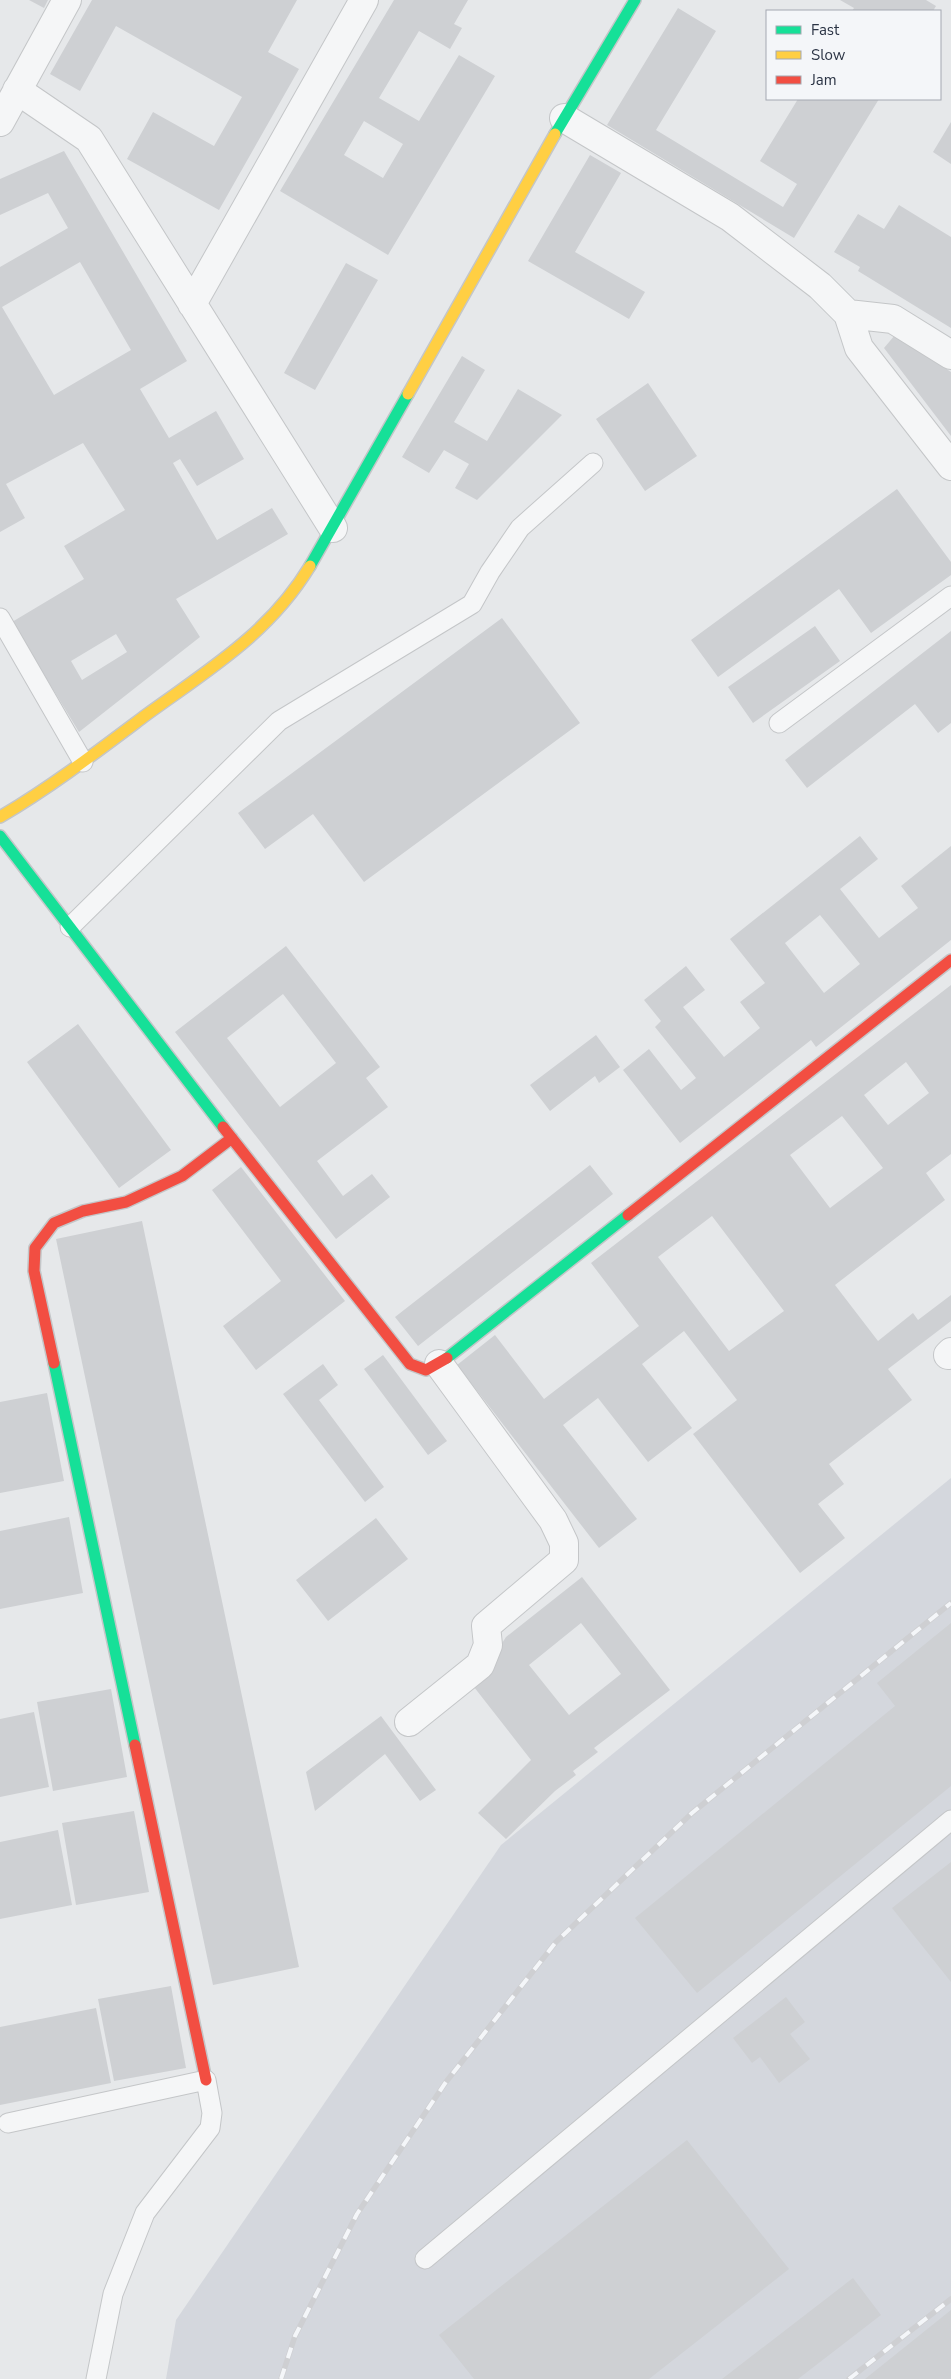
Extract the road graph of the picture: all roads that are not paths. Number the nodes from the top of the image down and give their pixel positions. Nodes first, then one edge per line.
1 (67, 0) edge
2 (364, 0) edge
3 (635, 0) edge
4 (17, 90) junction
5 (564, 118) junction
6 (0, 122) edge
7 (192, 304) junction
8 (848, 314) junction
9 (951, 355) edge
10 (593, 463) dead end
11 (951, 466) edge
12 (333, 528) junction
13 (951, 596) edge
14 (0, 618) edge
15 (780, 723) dead end
16 (83, 762) junction
17 (0, 817) edge
18 (0, 836) edge
19 (70, 927) junction
20 (951, 960) edge
21 (232, 1138) junction
22 (439, 1364) junction
23 (408, 1722) dead end
24 (951, 1820) edge
25 (206, 2080) junction
26 (8, 2123) dead end
27 (425, 2259) dead end
28 (96, 2379) edge

1 - 4 street
2 - 7 street
3 - 5 street
4 - 6 street
4 - 7 street
5 - 8 street
5 - 12 street
7 - 12 street
8 - 9 street
8 - 11 street
10 - 19 lane
12 - 16 street
13 - 15 lane
14 - 16 lane
16 - 17 street
18 - 19 street
19 - 21 street
20 - 22 street
21 - 22 street
21 - 25 street
22 - 23 street
24 - 27 lane
25 - 26 lane
25 - 28 lane

